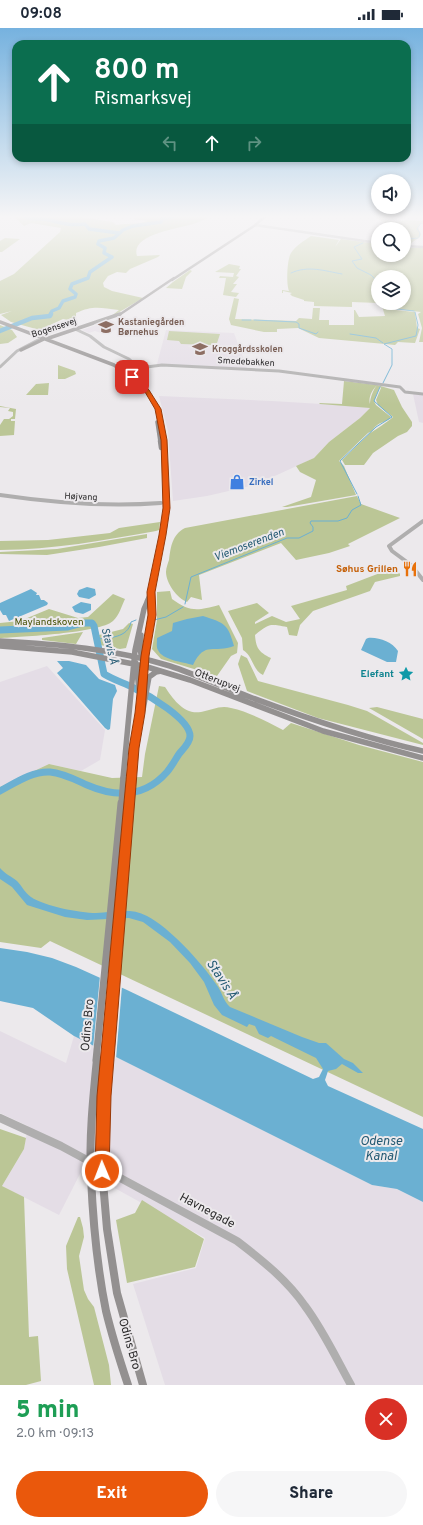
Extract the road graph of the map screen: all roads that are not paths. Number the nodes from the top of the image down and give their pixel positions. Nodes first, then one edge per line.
1 (174, 278) edge
2 (0, 322) edge
3 (76, 329) junction
4 (44, 339) junction
5 (21, 350) joint
6 (81, 352) junction
7 (12, 356) junction
8 (0, 367) edge
9 (423, 394) edge
10 (0, 495) edge
11 (162, 503) dead end
12 (423, 521) edge
13 (423, 580) edge
14 (151, 592) junction
15 (0, 641) edge
16 (0, 646) edge
17 (95, 652) junction
18 (103, 654) junction
19 (139, 661) junction
20 (161, 671) junction
21 (142, 687) junction
22 (142, 698) junction
23 (136, 738) junction
24 (423, 751) edge
25 (423, 756) edge
26 (0, 1118) edge
27 (128, 1385) edge
28 (143, 1385) edge
29 (351, 1385) edge

1 - 3 main road, Bogensevej
2 - 4 main road
3 - 4 main road, Bogensevej
3 - 4 main road, Bogensevej
3 - 9 street, Smedebakken
4 - 5 main road
4 - 6 main road
4 - 6 main road
4 - 7 street, Bogensevej
5 - 7 street, Bogensevej
6 - 14 main road
7 - 8 street, Bogensevej
10 - 11 street, Højvang
12 - 13 street
14 - 19 main road
14 - 19 main road
15 - 17 main road, Otterupvej
16 - 17 main road, Otterupvej
17 - 18 main road, Otterupvej
18 - 19 main road, Otterupvej
18 - 19 main road, Otterupvej
19 - 20 main road, Otterupvej
19 - 21 main road
19 - 24 main road, Otterupvej
19 - 27 main road, Odins Bro, bridge
20 - 21 main road
20 - 25 main road, Otterupvej
21 - 22 main road
21 - 22 main road
22 - 23 main road
22 - 23 main road, Odins Bro
23 - 28 main road, Odins Bro, bridge
26 - 29 street, Havnegade

